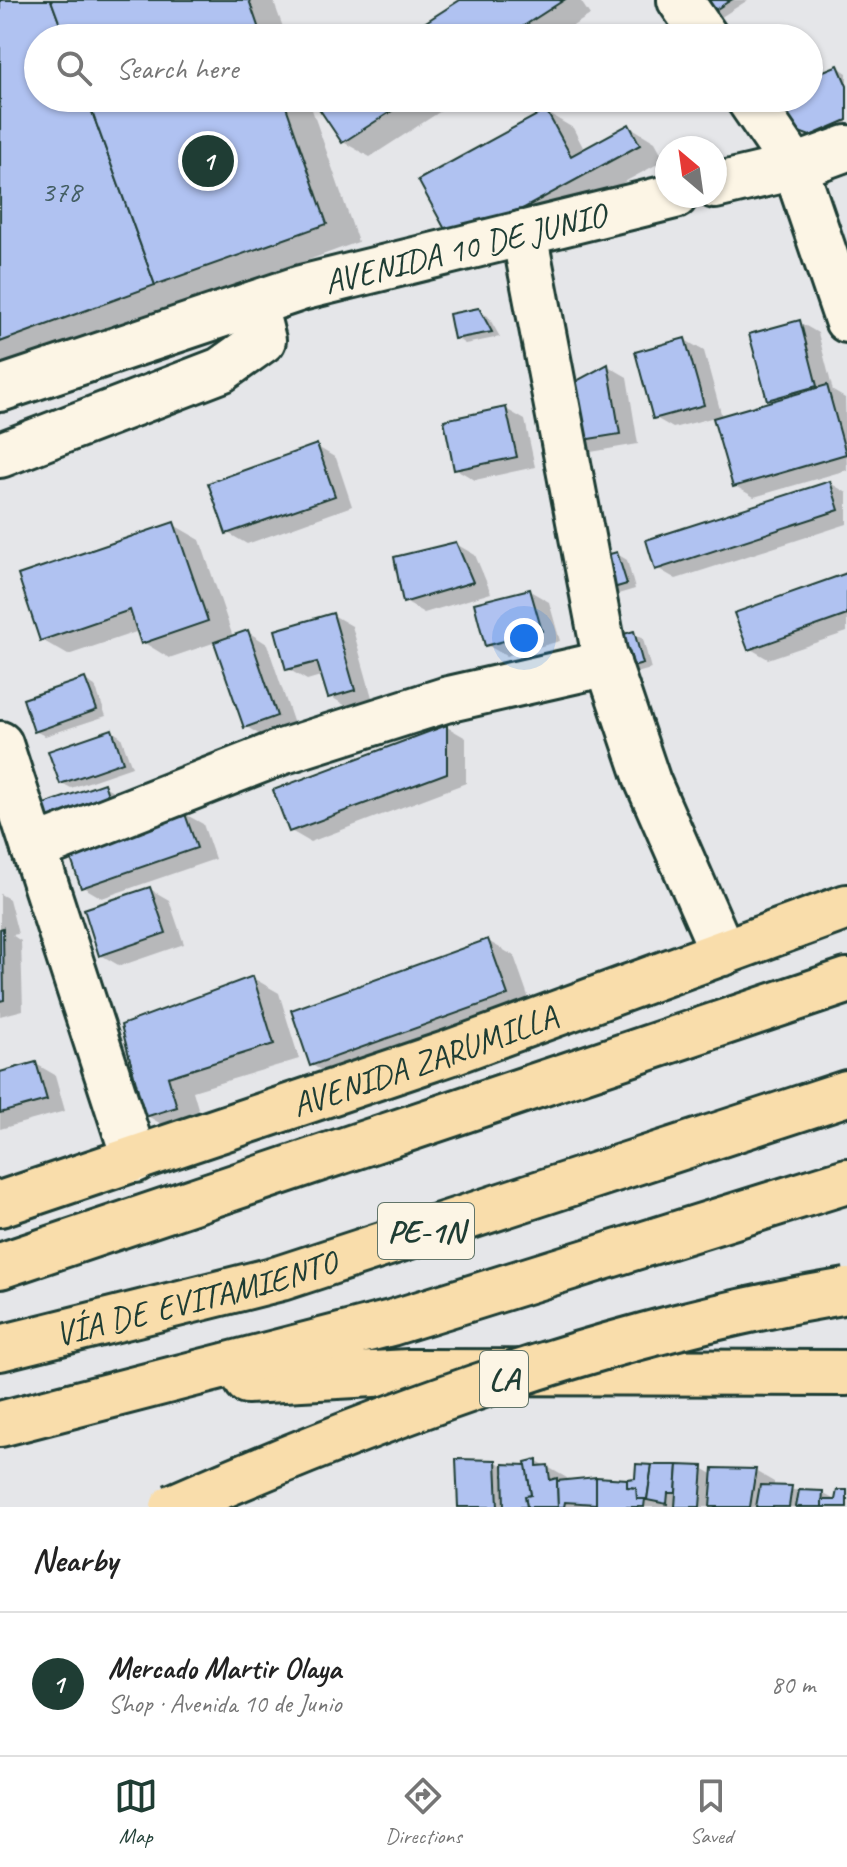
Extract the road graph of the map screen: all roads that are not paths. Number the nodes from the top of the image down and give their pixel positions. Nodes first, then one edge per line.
1 (680, 0) edge
2 (696, 24) edge
3 (758, 112) edge
4 (847, 148) edge
5 (795, 167) junction
6 (727, 183) edge
7 (655, 201) edge
8 (524, 233) junction
9 (254, 304) junction
10 (847, 320) edge
11 (0, 389) edge
12 (0, 455) edge
13 (608, 663) junction
14 (0, 744) edge
15 (34, 849) junction
16 (847, 907) edge
17 (723, 953) junction
18 (847, 981) edge
19 (847, 1093) edge
20 (135, 1160) junction
21 (847, 1181) edge
22 (0, 1204) edge
23 (0, 1266) edge
24 (847, 1291) edge
25 (0, 1348) edge
26 (847, 1373) edge
27 (161, 1385) junction
28 (0, 1424) edge
29 (173, 1507) edge

1 - 2 street
3 - 5 street
4 - 5 street
5 - 6 street
5 - 10 street
7 - 8 street, AVENIDA 10 DE JUNIO
8 - 9 street, AVENIDA 10 DE JUNIO
8 - 13 street
9 - 11 street, AVENIDA 10 DE JUNIO
9 - 12 street
13 - 15 street
13 - 17 street
14 - 15 street
15 - 20 street
16 - 17 main road, AVENIDA ZARUMILLA
17 - 20 main road, AVENIDA ZARUMILLA
18 - 23 main road
19 - 25 main road, VÍA DE EVITAMIENTO / PE-1N
20 - 22 main road, AVENIDA ZARUMILLA
21 - 27 main road, PE-1N
24 - 29 main road, LA, bridge
26 - 27 main road
27 - 28 main road, PE-1N

